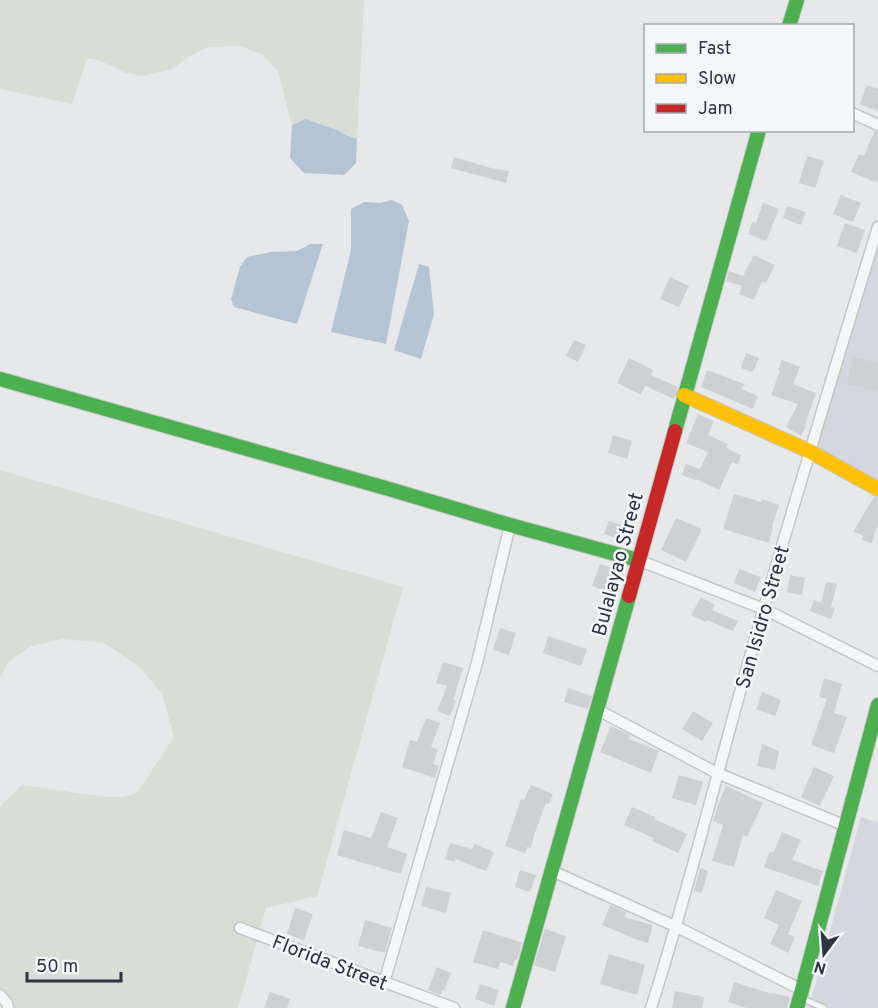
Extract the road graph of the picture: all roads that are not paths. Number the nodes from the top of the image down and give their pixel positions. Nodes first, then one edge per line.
1 (797, 0) edge
2 (790, 24) edge
3 (854, 114) edge
4 (878, 125) edge
5 (758, 132) edge
6 (878, 227) edge
7 (0, 379) edge
8 (684, 395) junction
9 (809, 451) junction
10 (878, 489) edge
11 (510, 525) junction
12 (638, 560) junction
13 (764, 609) junction
14 (878, 666) edge
15 (878, 705) edge
16 (598, 710) junction
17 (717, 773) junction
18 (846, 826) junction
19 (552, 871) junction
20 (677, 927) junction
21 (240, 928) dead end
22 (384, 983) junction
23 (0, 994) edge
24 (800, 999) edge
25 (8, 1008) edge
26 (454, 1008) edge
27 (513, 1008) edge
28 (651, 1008) edge
29 (824, 1008) edge

1 - 2 street
3 - 4 street
5 - 8 street, Bulalayao Street
6 - 9 street, San Isidro Street
7 - 11 street
8 - 9 street
8 - 12 street, Bulalayao Street
9 - 10 street
9 - 13 street, San Isidro Street
11 - 12 street
11 - 22 street
12 - 13 street
12 - 16 street, Bulalayao Street
13 - 14 street
13 - 17 street, San Isidro Street
15 - 18 street
16 - 17 street
16 - 19 street, Bulalayao Street
17 - 18 street
17 - 20 street, San Isidro Street
18 - 24 street
19 - 20 street
19 - 27 street, Bulalayao Street
20 - 24 street
20 - 28 street, San Isidro Street
21 - 22 street, Florida Street
22 - 26 street, Florida Street
23 - 25 street
24 - 29 lane

